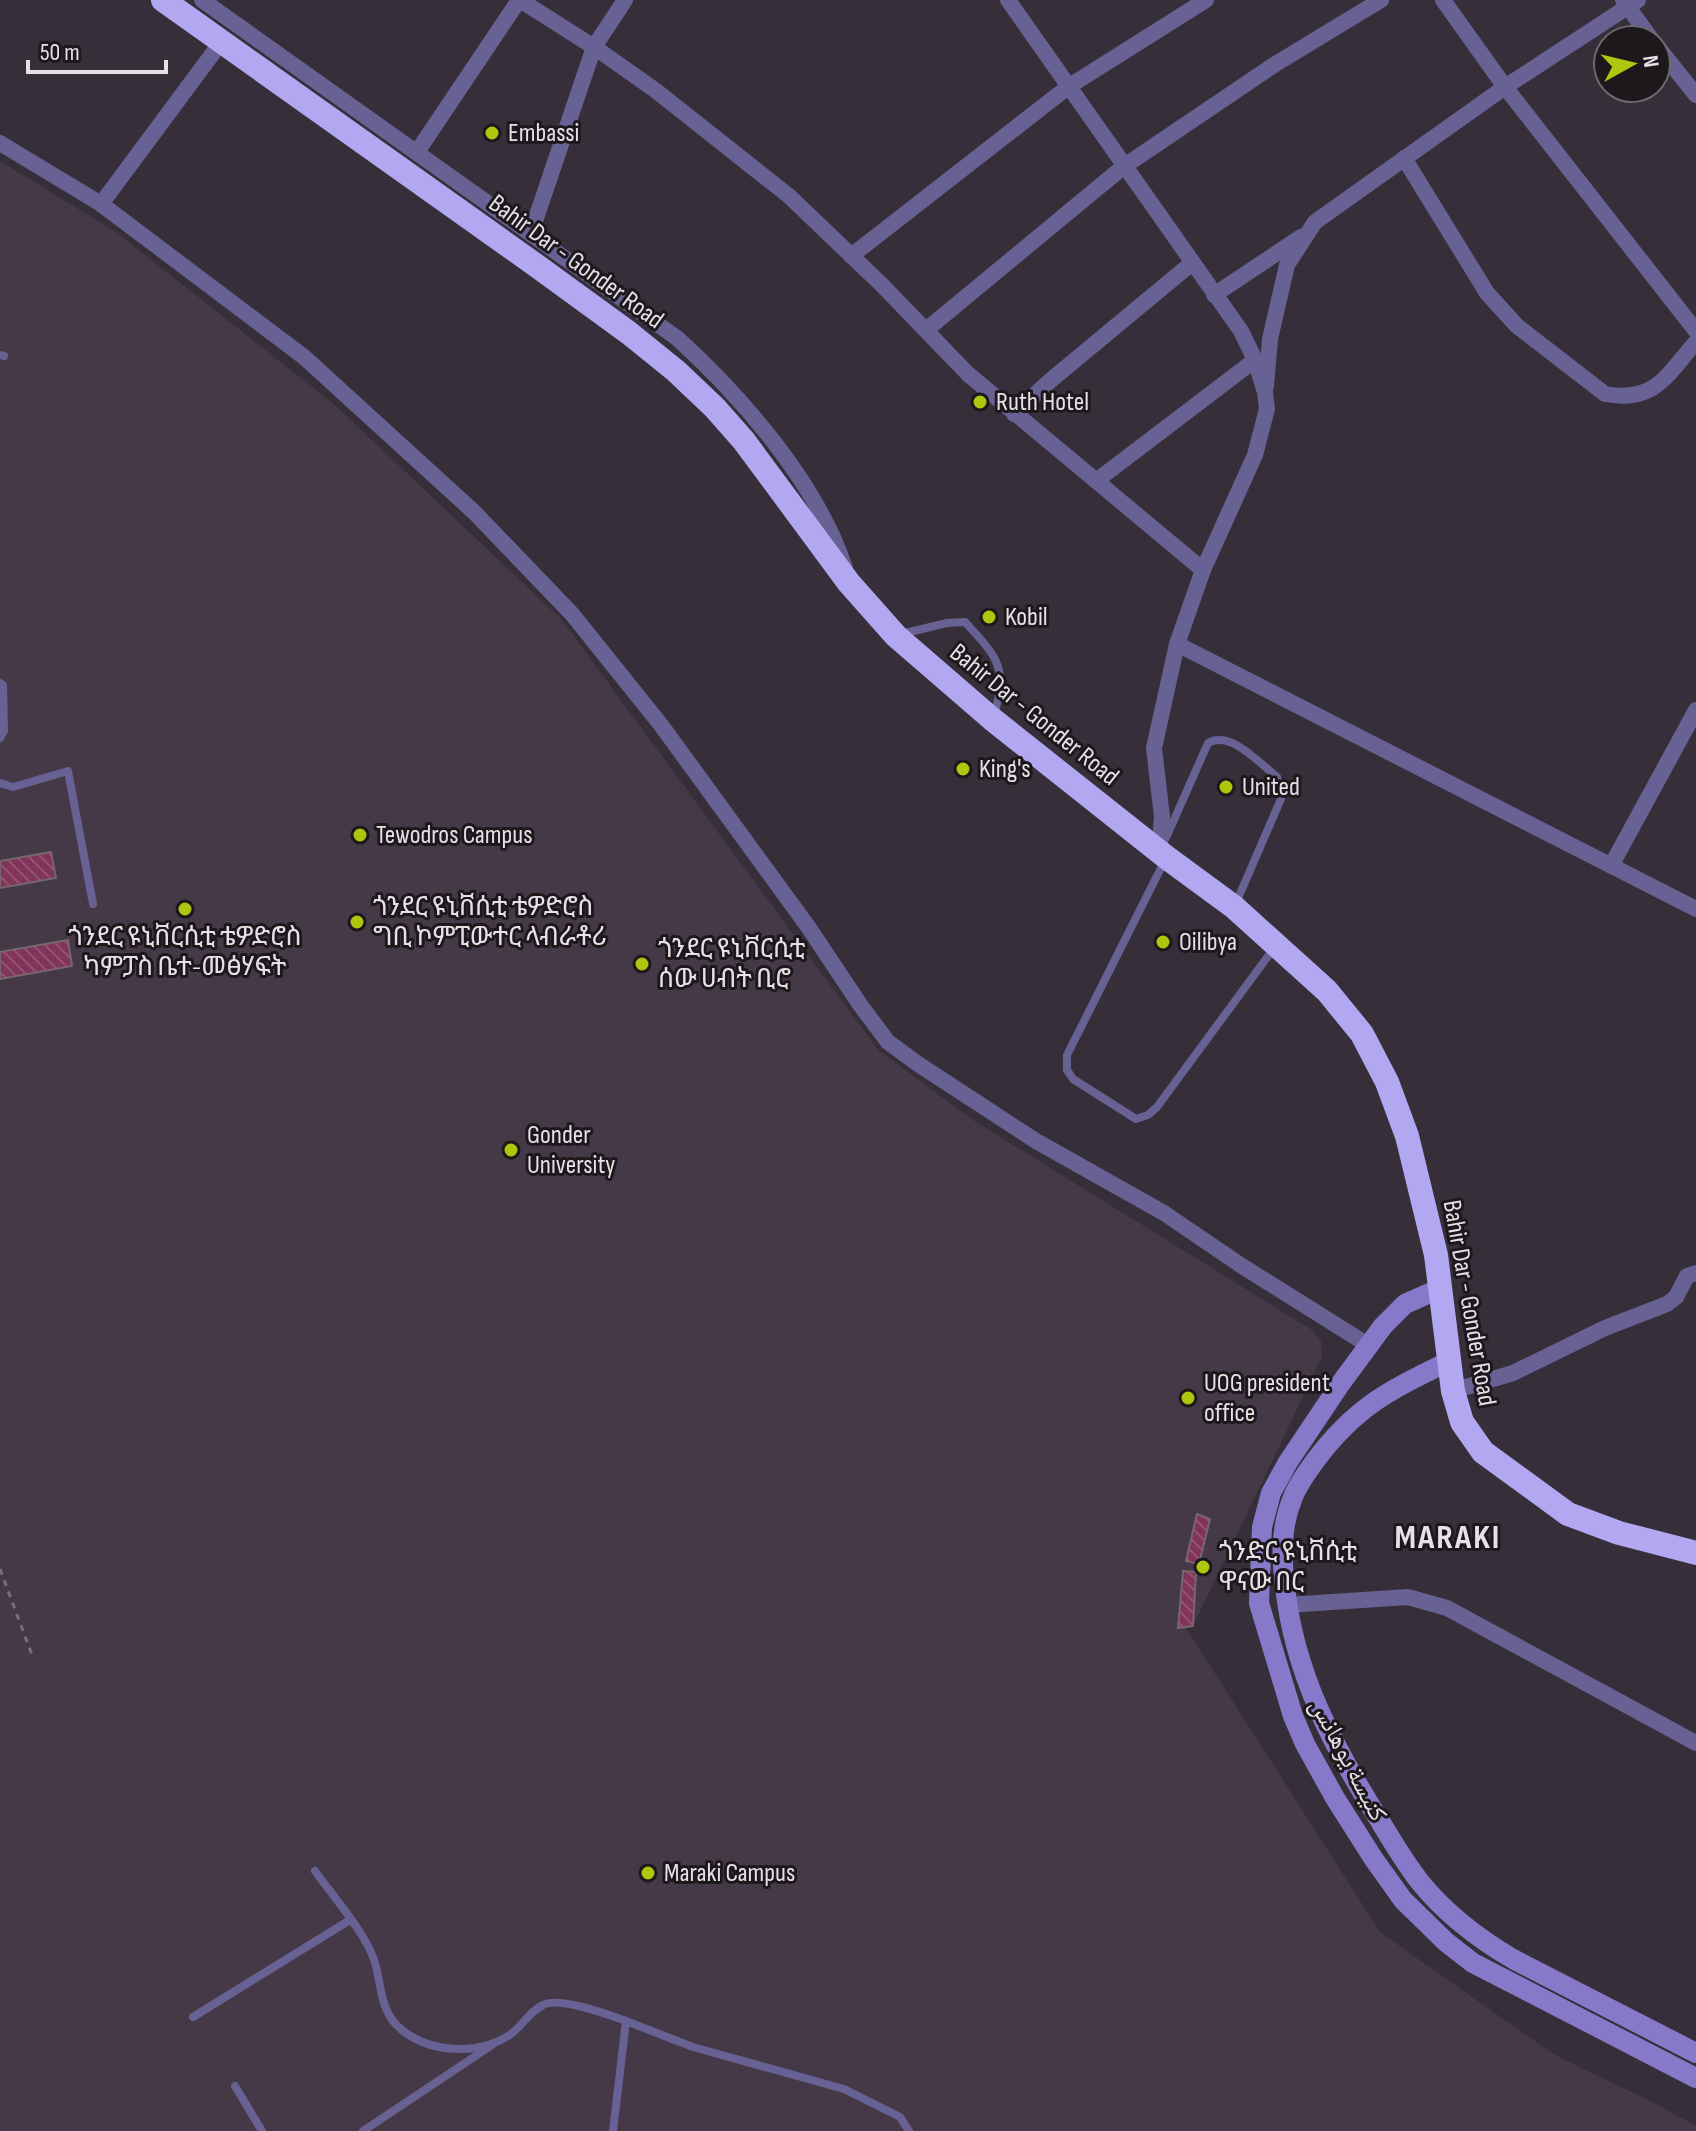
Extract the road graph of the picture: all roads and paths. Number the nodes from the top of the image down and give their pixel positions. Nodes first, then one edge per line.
1 (163, 0) edge
2 (202, 0) edge
3 (520, 0) edge
4 (625, 0) edge
5 (1008, 0) edge
6 (1206, 0) edge
7 (1381, 0) edge
8 (1443, 0) edge
9 (1629, 3) edge
10 (1642, 24) edge
11 (222, 41) junction
12 (594, 47) junction
13 (1672, 65) edge
14 (1068, 87) junction
15 (1505, 87) junction
16 (1696, 95) edge
17 (0, 143) edge
18 (417, 152) junction
19 (1404, 158) junction
20 (1123, 167) junction
21 (101, 204) junction
22 (1309, 231) junction
23 (531, 233) junction
24 (851, 256) junction
25 (1192, 263) junction
26 (1214, 295) junction
27 (1689, 311) edge
28 (926, 330) junction
29 (1696, 331) edge
30 (1696, 342) edge
31 (1255, 360) junction
32 (1265, 392) junction
33 (1014, 414) junction
34 (1096, 481) junction
35 (1203, 570) junction
36 (849, 583) junction
37 (896, 636) junction
38 (1177, 644) junction
39 (0, 683) edge
40 (1696, 710) edge
41 (992, 719) junction
42 (0, 738) edge
43 (0, 783) edge
44 (1163, 854) junction
45 (1611, 866) junction
46 (93, 904) dead end
47 (1234, 907) junction
48 (1696, 909) edge
49 (1277, 943) junction
50 (1696, 1273) edge
51 (1441, 1288) junction
52 (1368, 1345) junction
53 (1450, 1361) junction
54 (1453, 1391) junction
55 (1271, 1493) junction
56 (1291, 1501) junction
57 (1696, 1553) edge
58 (0, 1569) edge
59 (1287, 1605) junction
60 (32, 1655) dead end
61 (1324, 1725) junction
62 (1302, 1736) junction
63 (1696, 1743) edge
64 (315, 1871) dead end
65 (350, 1920) junction
66 (193, 2017) dead end
67 (626, 2021) junction
68 (496, 2043) junction
69 (1696, 2053) edge
70 (1696, 2078) edge
71 (235, 2086) dead end
72 (262, 2131) edge
73 (363, 2131) edge
74 (613, 2131) edge
75 (909, 2131) edge

1 - 11 highway, Bahir Dar - Gonder Road
2 - 18 street
3 - 12 street
3 - 18 street
4 - 12 street
5 - 14 street
6 - 14 street
7 - 20 street
8 - 15 street
9 - 10 street
9 - 15 street
11 - 21 street
11 - 36 highway, Bahir Dar - Gonder Road
12 - 23 street
12 - 24 street
13 - 16 street
14 - 20 street
14 - 24 street
15 - 19 street
15 - 27 street
17 - 21 street
18 - 23 street
19 - 22 street
19 - 30 street
20 - 25 street
20 - 28 street
21 - 52 street
22 - 26 street
22 - 32 street
23 - 36 street
24 - 28 street
25 - 26 street
25 - 33 street
26 - 31 street
27 - 29 street
28 - 33 street
31 - 32 street
31 - 34 street
32 - 35 street
33 - 34 street
34 - 35 street
35 - 38 street
36 - 37 highway, Bahir Dar - Gonder Road
37 - 41 highway, Bahir Dar - Gonder Road
37 - 41 lane
38 - 44 street
38 - 45 street
39 - 42 lane
40 - 45 street
41 - 44 highway, Bahir Dar - Gonder Road
43 - 46 lane
44 - 47 highway, Bahir Dar - Gonder Road
44 - 47 lane
44 - 49 lane
45 - 48 street
47 - 49 highway, Bahir Dar - Gonder Road
49 - 51 highway, Bahir Dar - Gonder Road
50 - 54 street
51 - 52 street, كنيسة يوهانس
51 - 53 highway, Bahir Dar - Gonder Road
52 - 55 street, كنيسة يوهانس
53 - 54 highway, Bahir Dar - Gonder Road
53 - 56 street
54 - 57 highway, Bahir Dar - Gonder Road
55 - 56 street
55 - 62 street, كنيسة يوهانس
56 - 59 street
58 - 60 path
59 - 61 street
59 - 63 street
61 - 62 street
61 - 69 street
62 - 70 street, كنيسة يوهانس
64 - 65 lane
65 - 66 lane
65 - 68 lane
67 - 68 lane
67 - 74 lane
67 - 75 lane
68 - 73 lane
71 - 72 lane

